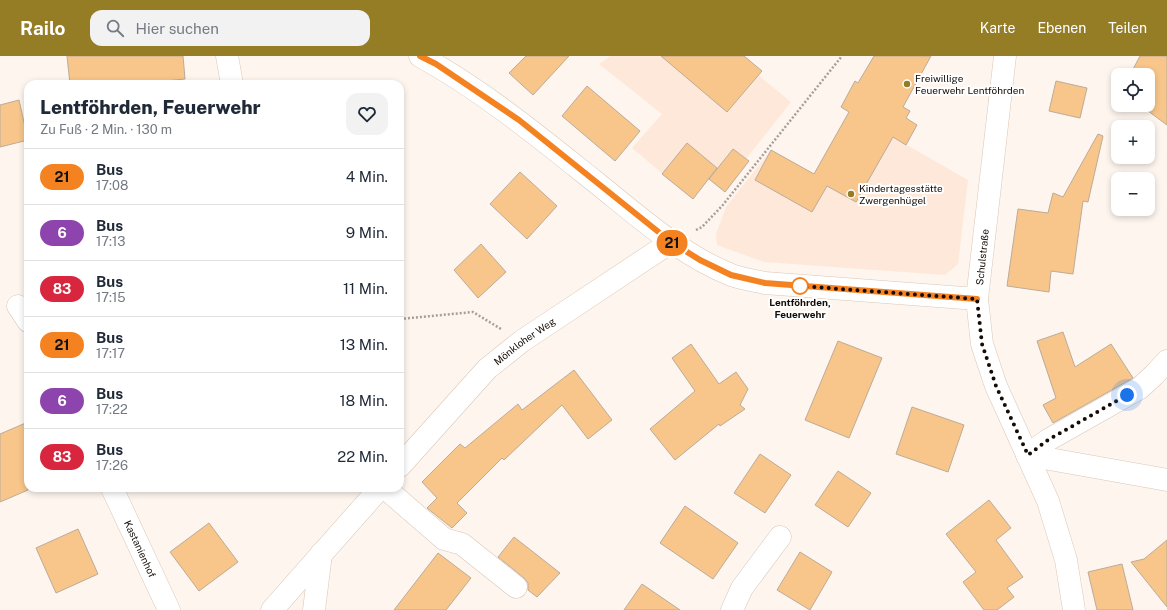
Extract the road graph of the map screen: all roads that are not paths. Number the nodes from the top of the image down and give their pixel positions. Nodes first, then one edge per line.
1 (227, 56) edge
2 (420, 56) edge
3 (1005, 56) edge
4 (231, 80) edge
5 (671, 242) junction
6 (977, 299) junction
7 (1167, 361) edge
8 (1028, 455) junction
9 (404, 462) edge
10 (1167, 480) edge
11 (114, 492) edge
12 (376, 492) edge
13 (391, 492) edge
14 (780, 537) dead end
15 (321, 554) junction
16 (516, 587) dead end
17 (169, 610) edge
18 (272, 610) edge
19 (314, 610) edge
20 (732, 610) edge
21 (1074, 610) edge

1 - 4 street
2 - 5 street
3 - 6 street, Schulstraße
5 - 6 street
5 - 9 street, Mönkloher Weg
6 - 8 street, Schulstraße
7 - 8 street
8 - 10 street
8 - 21 street, Schulstraße
11 - 17 street, Kastanienhof
12 - 15 street
13 - 16 street
14 - 20 street
15 - 18 street
15 - 19 street

